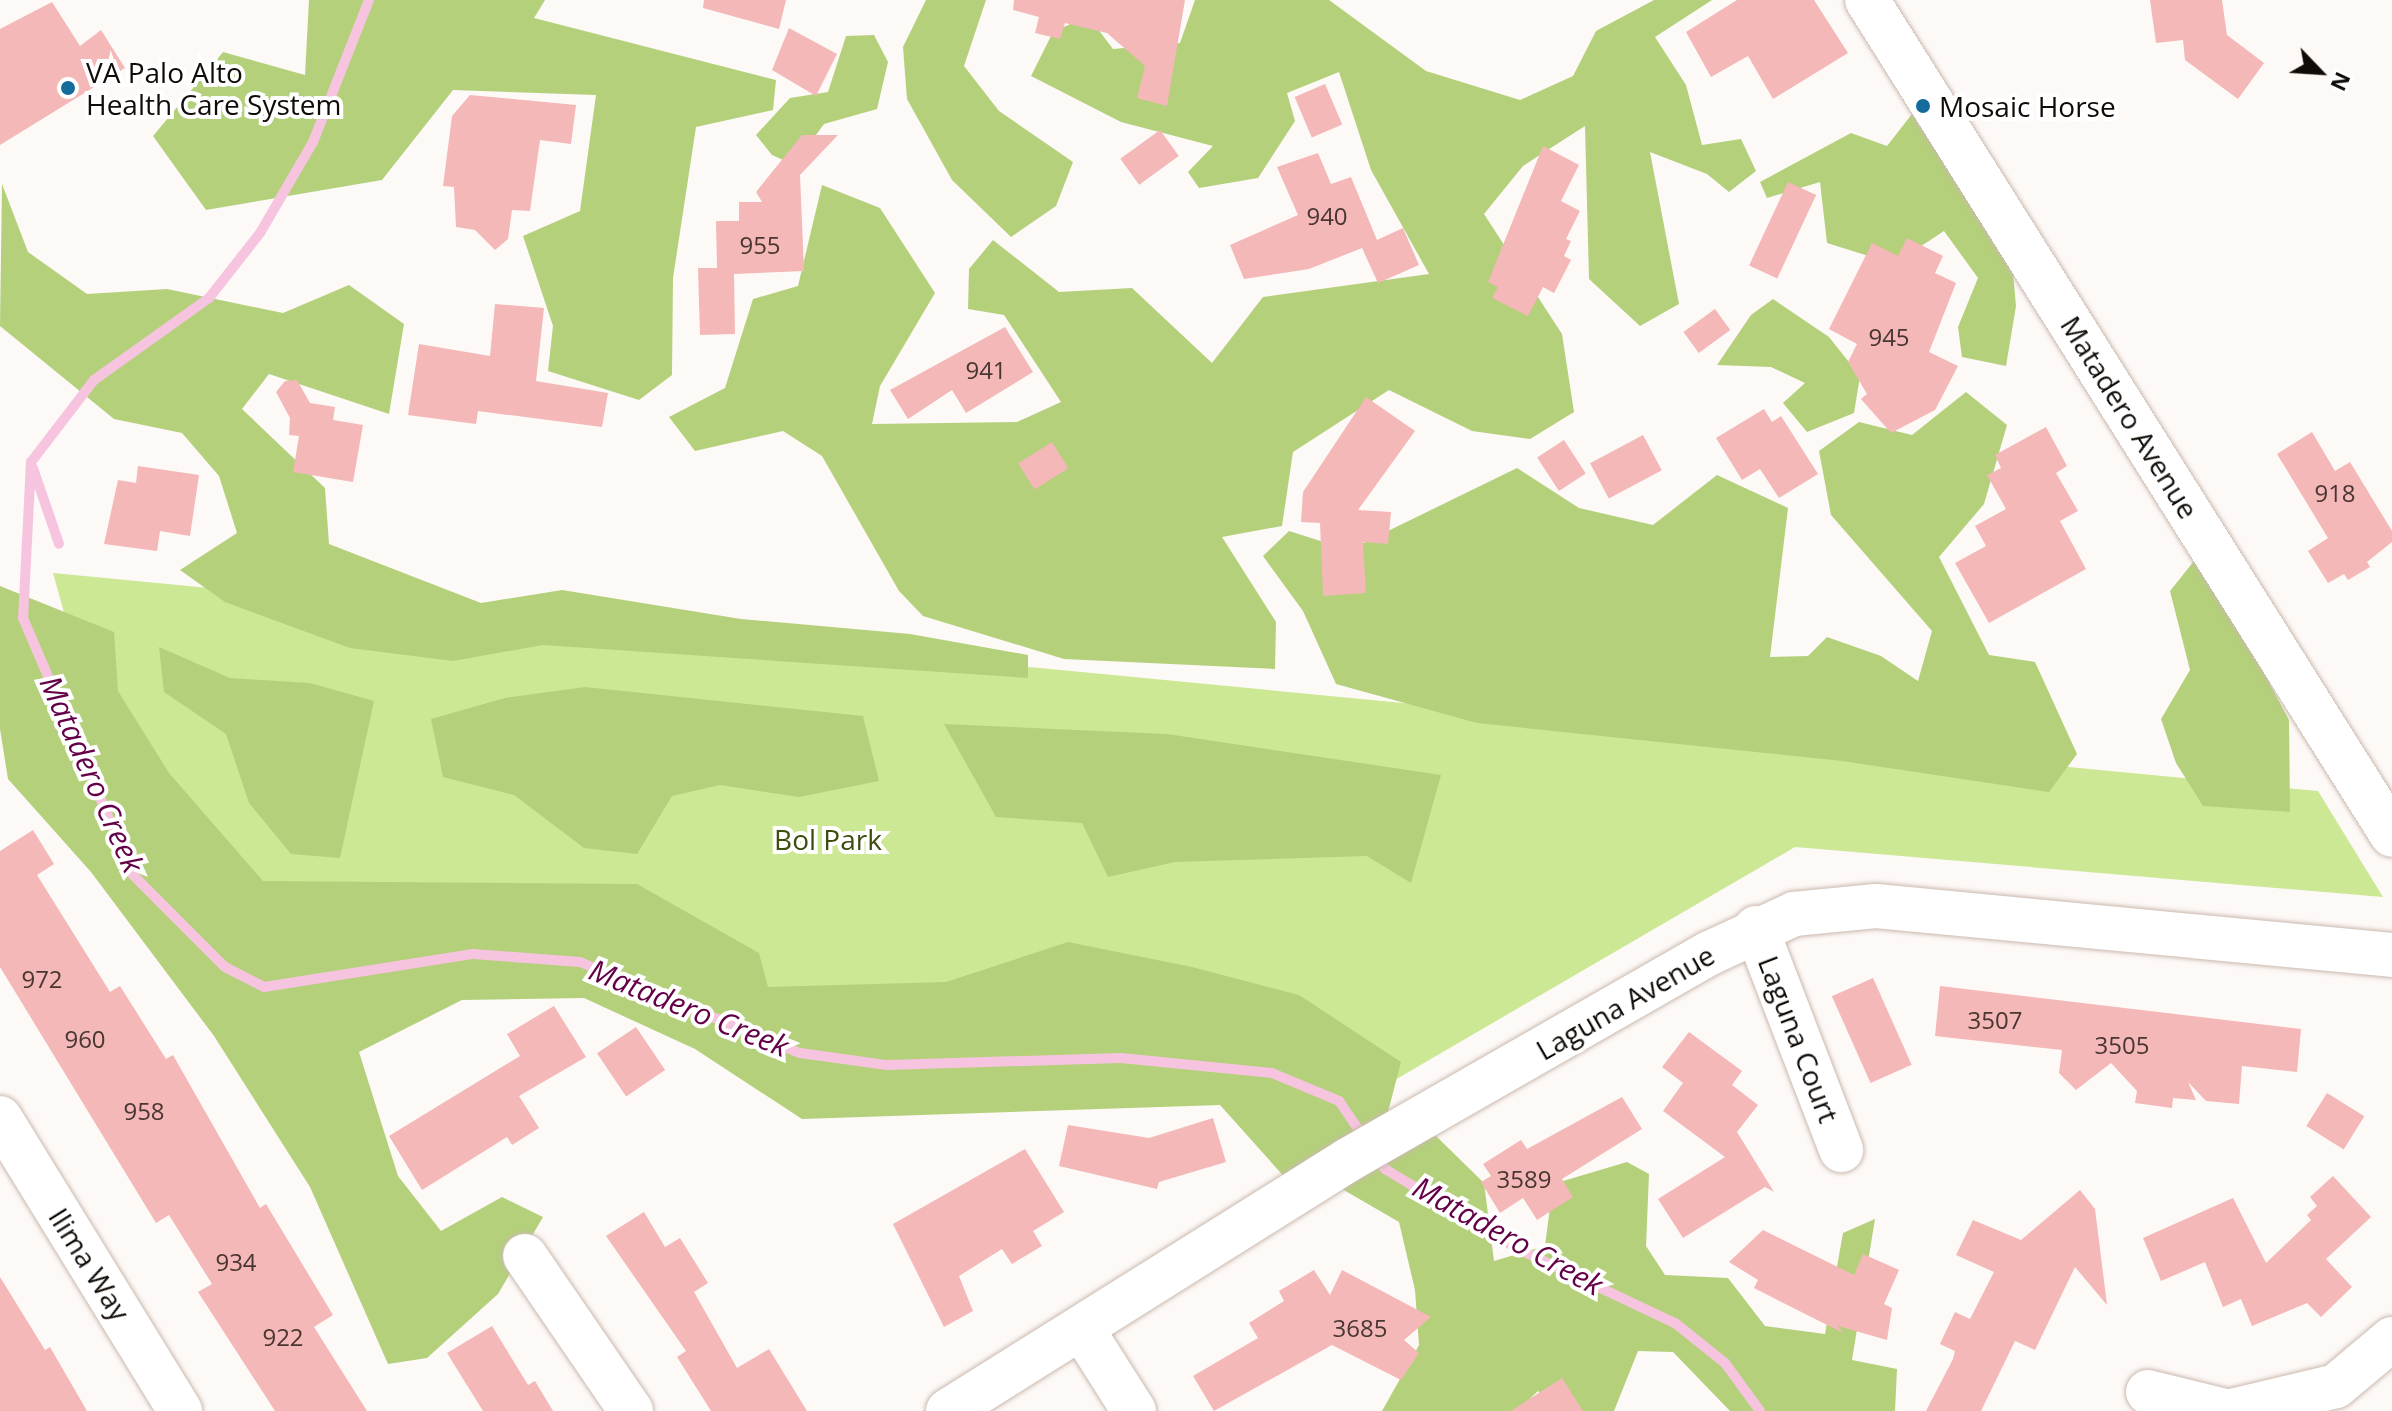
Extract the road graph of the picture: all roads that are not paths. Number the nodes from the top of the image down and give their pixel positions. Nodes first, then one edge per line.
1 (1867, 0) edge
2 (2392, 835) edge
3 (1756, 928) junction
4 (2392, 955) edge
5 (0, 1118) edge
6 (1841, 1150) dead end
7 (525, 1256) dead end
8 (1082, 1329) junction
9 (2392, 1339) edge
10 (2148, 1392) dead end
11 (180, 1411) edge
12 (631, 1411) edge
13 (948, 1411) edge
14 (1134, 1411) edge
15 (2225, 1411) edge
16 (2232, 1411) edge

1 - 2 street, Matadero Avenue
3 - 4 street, Laguna Avenue
3 - 6 street, Laguna Court
3 - 8 street, Laguna Avenue
5 - 11 street, Ilima Way
7 - 12 street
8 - 13 street, Laguna Avenue
8 - 14 street
9 - 16 street
10 - 15 street

